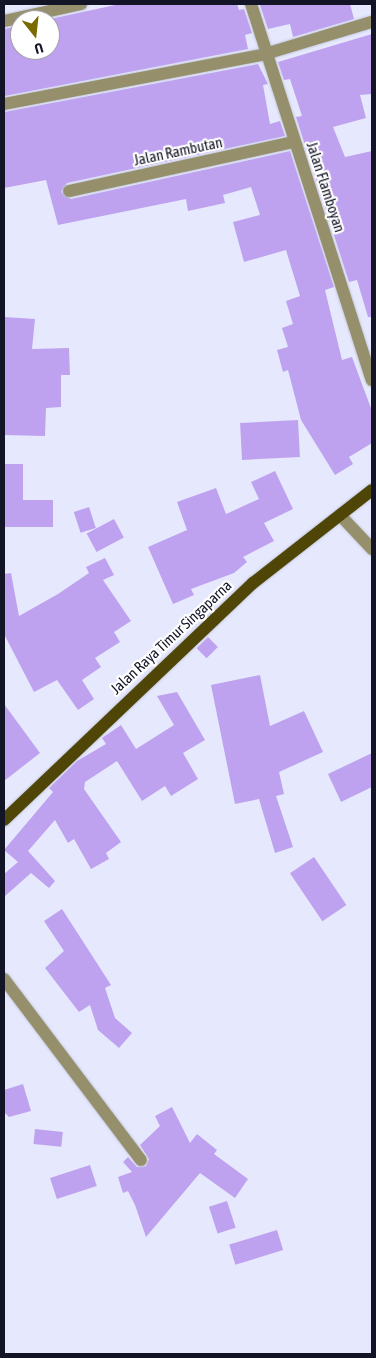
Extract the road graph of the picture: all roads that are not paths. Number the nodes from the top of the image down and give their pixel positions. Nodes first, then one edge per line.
1 (81, 4) edge
2 (251, 4) edge
3 (4, 21) edge
4 (372, 22) edge
5 (265, 54) junction
6 (4, 104) edge
7 (294, 142) junction
8 (69, 191) dead end
9 (372, 380) edge
10 (372, 490) edge
11 (340, 515) junction
12 (372, 548) edge
13 (4, 820) edge
14 (4, 979) edge
15 (141, 1160) dead end

1 - 3 street
2 - 5 street, Jalan Flamboyan
4 - 5 street
5 - 6 street
5 - 7 street, Jalan Flamboyan
7 - 8 street, Jalan Rambutan
7 - 9 street, Jalan Flamboyan
10 - 11 main road, Jalan Raya Timur Singaparna
11 - 12 street
11 - 13 main road, Jalan Raya Timur Singaparna
14 - 15 street

